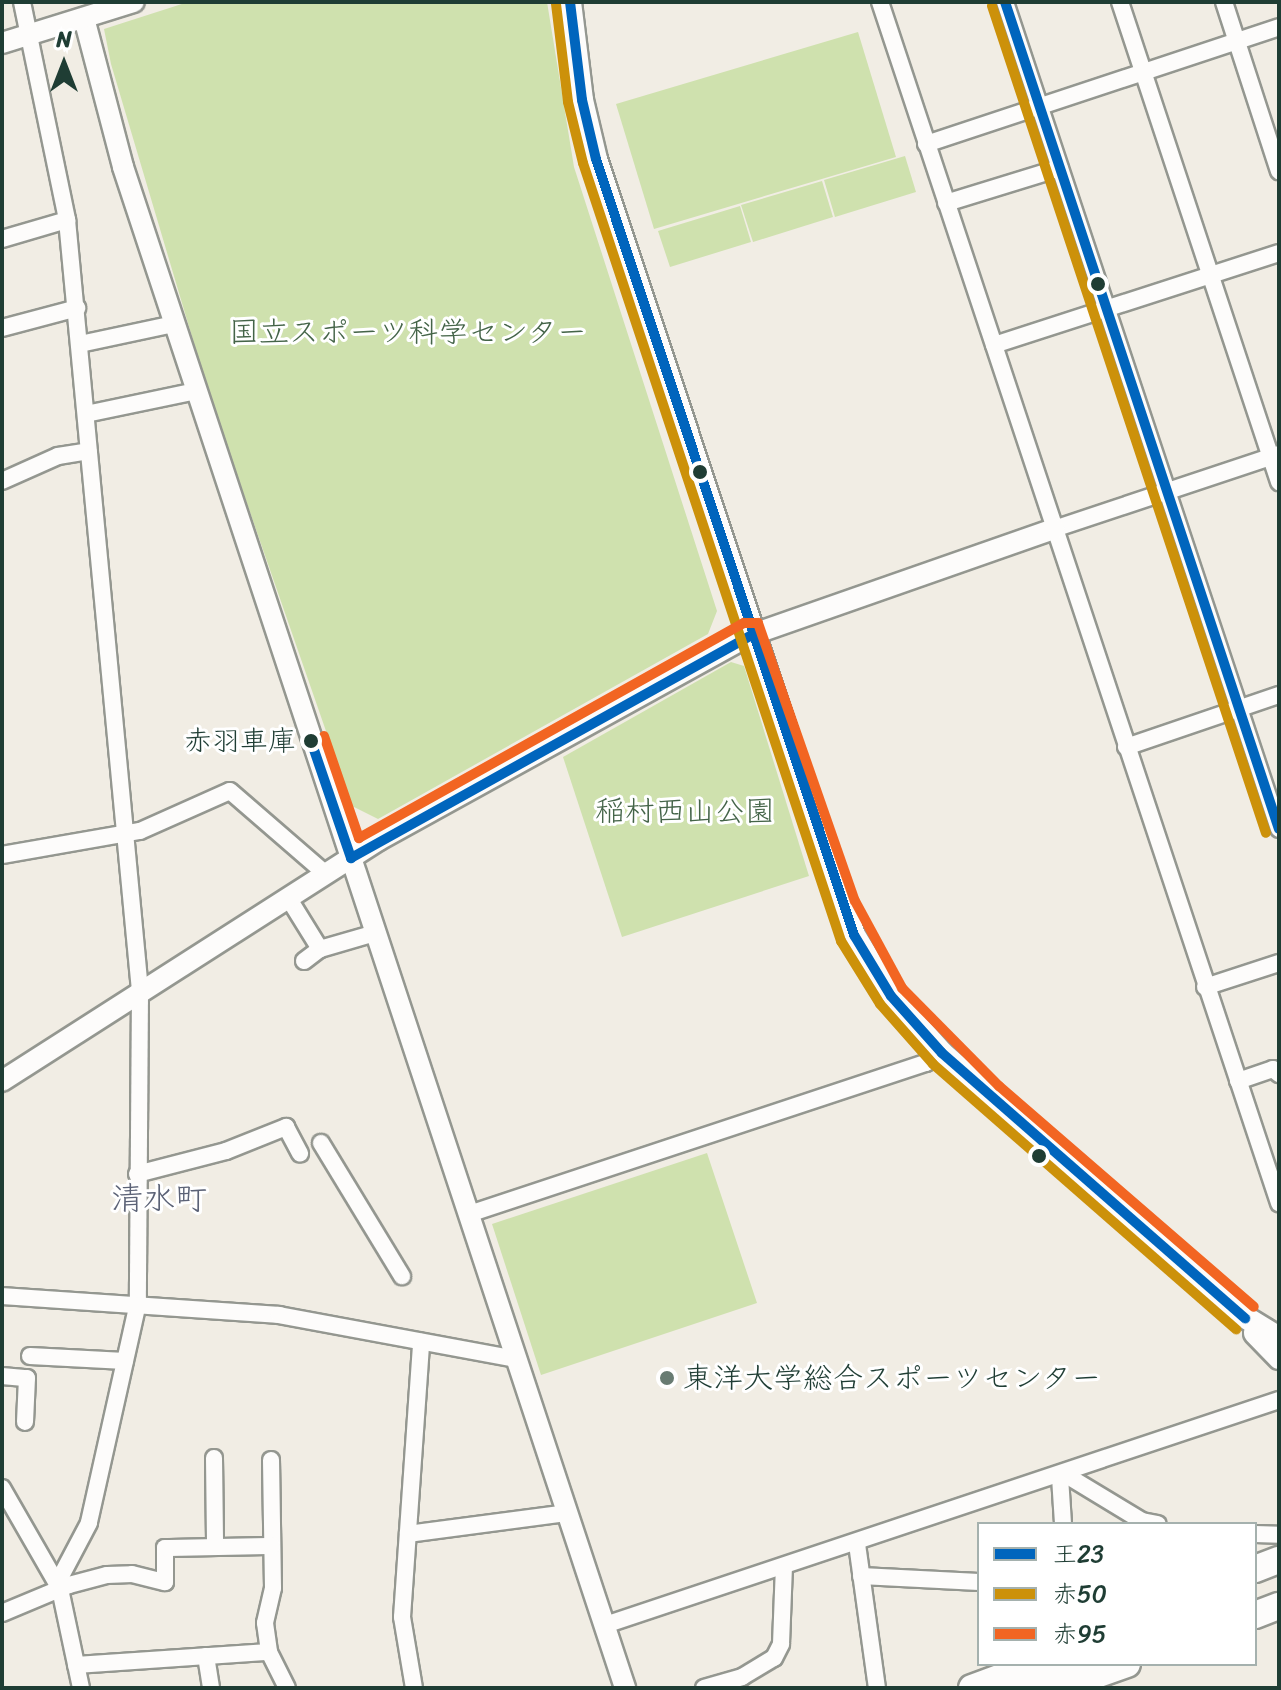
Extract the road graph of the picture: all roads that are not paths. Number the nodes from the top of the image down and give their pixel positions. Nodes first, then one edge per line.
1 (22, 2) edge
2 (134, 2) edge
3 (570, 2) edge
4 (880, 2) edge
5 (1005, 2) edge
6 (1120, 2) edge
7 (1224, 2) edge
8 (84, 18) junction
9 (1279, 27) edge
10 (30, 34) junction
11 (1238, 41) junction
12 (2, 43) edge
13 (1142, 71) junction
14 (1040, 105) junction
15 (926, 144) junction
16 (1060, 168) junction
17 (1279, 171) edge
18 (946, 203) junction
19 (67, 220) junction
20 (2, 239) edge
21 (1279, 253) edge
22 (1212, 276) junction
23 (77, 308) junction
24 (1106, 308) junction
25 (174, 324) junction
26 (2, 328) edge
27 (80, 344) junction
28 (994, 345) junction
29 (196, 391) junction
30 (86, 414) junction
31 (89, 451) junction
32 (1275, 455) edge
33 (2, 481) edge
34 (1279, 482) edge
35 (1166, 491) junction
36 (1054, 529) junction
37 (751, 635) junction
38 (1279, 695) edge
39 (1239, 708) junction
40 (1126, 747) junction
41 (1279, 829) edge
42 (127, 832) junction
43 (2, 855) edge
44 (351, 858) junction
45 (327, 875) junction
46 (289, 899) junction
47 (375, 933) junction
48 (320, 949) junction
49 (304, 961) dead end
50 (1279, 963) edge
51 (1205, 987) junction
52 (140, 991) junction
53 (942, 1053) junction
54 (1279, 1074) edge
55 (2, 1081) edge
56 (1238, 1081) junction
57 (321, 1143) dead end
58 (300, 1153) dead end
59 (137, 1174) junction
60 (1275, 1176) edge
61 (1279, 1203) edge
62 (469, 1214) junction
63 (402, 1276) dead end
64 (2, 1296) edge
65 (138, 1303) junction
66 (1245, 1318) junction
67 (1275, 1332) edge
68 (421, 1342) junction
69 (30, 1356) dead end
70 (1279, 1358) edge
71 (517, 1359) junction
72 (125, 1361) junction
73 (2, 1376) edge
74 (1279, 1400) edge
75 (25, 1422) dead end
76 (214, 1458) dead end
77 (271, 1460) dead end
78 (1063, 1476) junction
79 (2, 1488) edge
80 (568, 1513) junction
81 (1063, 1522) edge
82 (1145, 1522) edge
83 (408, 1534) junction
84 (1257, 1534) edge
85 (1279, 1535) edge
86 (857, 1544) junction
87 (215, 1546) junction
88 (272, 1546) junction
89 (1279, 1560) edge
90 (784, 1567) junction
91 (1257, 1568) edge
92 (1279, 1575) edge
93 (861, 1576) junction
94 (977, 1582) edge
95 (1257, 1583) edge
96 (60, 1589) junction
97 (1279, 1592) edge
98 (1257, 1600) edge
99 (1279, 1606) edge
100 (2, 1613) edge
101 (1257, 1614) edge
102 (605, 1625) junction
103 (269, 1652) junction
104 (206, 1656) junction
105 (76, 1665) junction
106 (998, 1666) edge
107 (1031, 1666) edge
108 (1121, 1666) edge
109 (1079, 1680) edge
110 (743, 1682) edge
111 (81, 1688) edge
112 (211, 1688) edge
113 (287, 1688) edge
114 (414, 1688) edge
115 (625, 1688) edge
116 (704, 1688) edge
117 (877, 1688) edge
118 (970, 1688) edge
119 (1021, 1688) edge

1 - 10 street
2 - 8 street
3 - 37 main road
4 - 15 street
5 - 14 street
6 - 13 street
7 - 11 street
8 - 10 street
8 - 25 street
9 - 11 street
10 - 12 street
10 - 19 street
11 - 13 street
11 - 17 street
13 - 14 street
13 - 22 street
14 - 15 street
14 - 16 street
15 - 18 street
16 - 18 street
16 - 24 street
18 - 28 street
19 - 20 street
19 - 23 street
21 - 22 street
22 - 24 street
22 - 32 street
23 - 26 street
23 - 27 street
24 - 28 street
24 - 35 street
25 - 27 street
25 - 29 street
27 - 30 street
28 - 36 street
29 - 30 street
29 - 44 street
30 - 31 street
31 - 33 street
31 - 42 street
32 - 34 street
32 - 35 street
35 - 36 street
35 - 39 street
36 - 37 street
36 - 40 street
37 - 44 street
37 - 53 main road
38 - 39 street
39 - 40 street
39 - 41 street
40 - 51 street
42 - 43 street
42 - 45 street
42 - 52 street
44 - 45 street
44 - 47 street
45 - 46 street
46 - 48 street
46 - 52 street
47 - 48 street
47 - 62 street
48 - 49 street
50 - 51 street
51 - 56 street
52 - 55 street
52 - 59 street
53 - 62 street
53 - 66 main road
54 - 56 street
56 - 60 street
57 - 63 street
58 - 59 street
59 - 65 street
60 - 61 street
62 - 71 street
64 - 65 street
65 - 68 street
65 - 72 street
66 - 67 main road
66 - 70 main road
68 - 71 street
68 - 83 street
69 - 72 street
71 - 80 street
72 - 96 street
73 - 75 street
74 - 78 street
76 - 87 street
77 - 88 street
78 - 81 street
78 - 82 street
78 - 86 street
79 - 96 street
80 - 83 street
80 - 102 street
83 - 114 street
84 - 85 street
86 - 90 street
86 - 93 street
87 - 88 street
87 - 96 street
88 - 103 street
89 - 91 main road
90 - 102 street
90 - 110 street
92 - 95 main road
93 - 94 street
93 - 117 street
96 - 100 street
96 - 105 street
97 - 98 main road
99 - 101 main road
102 - 115 street
103 - 104 street
103 - 113 street
104 - 105 street
104 - 112 street
105 - 111 street
106 - 118 main road
107 - 118 main road
108 - 109 main road
109 - 119 main road
110 - 116 street

